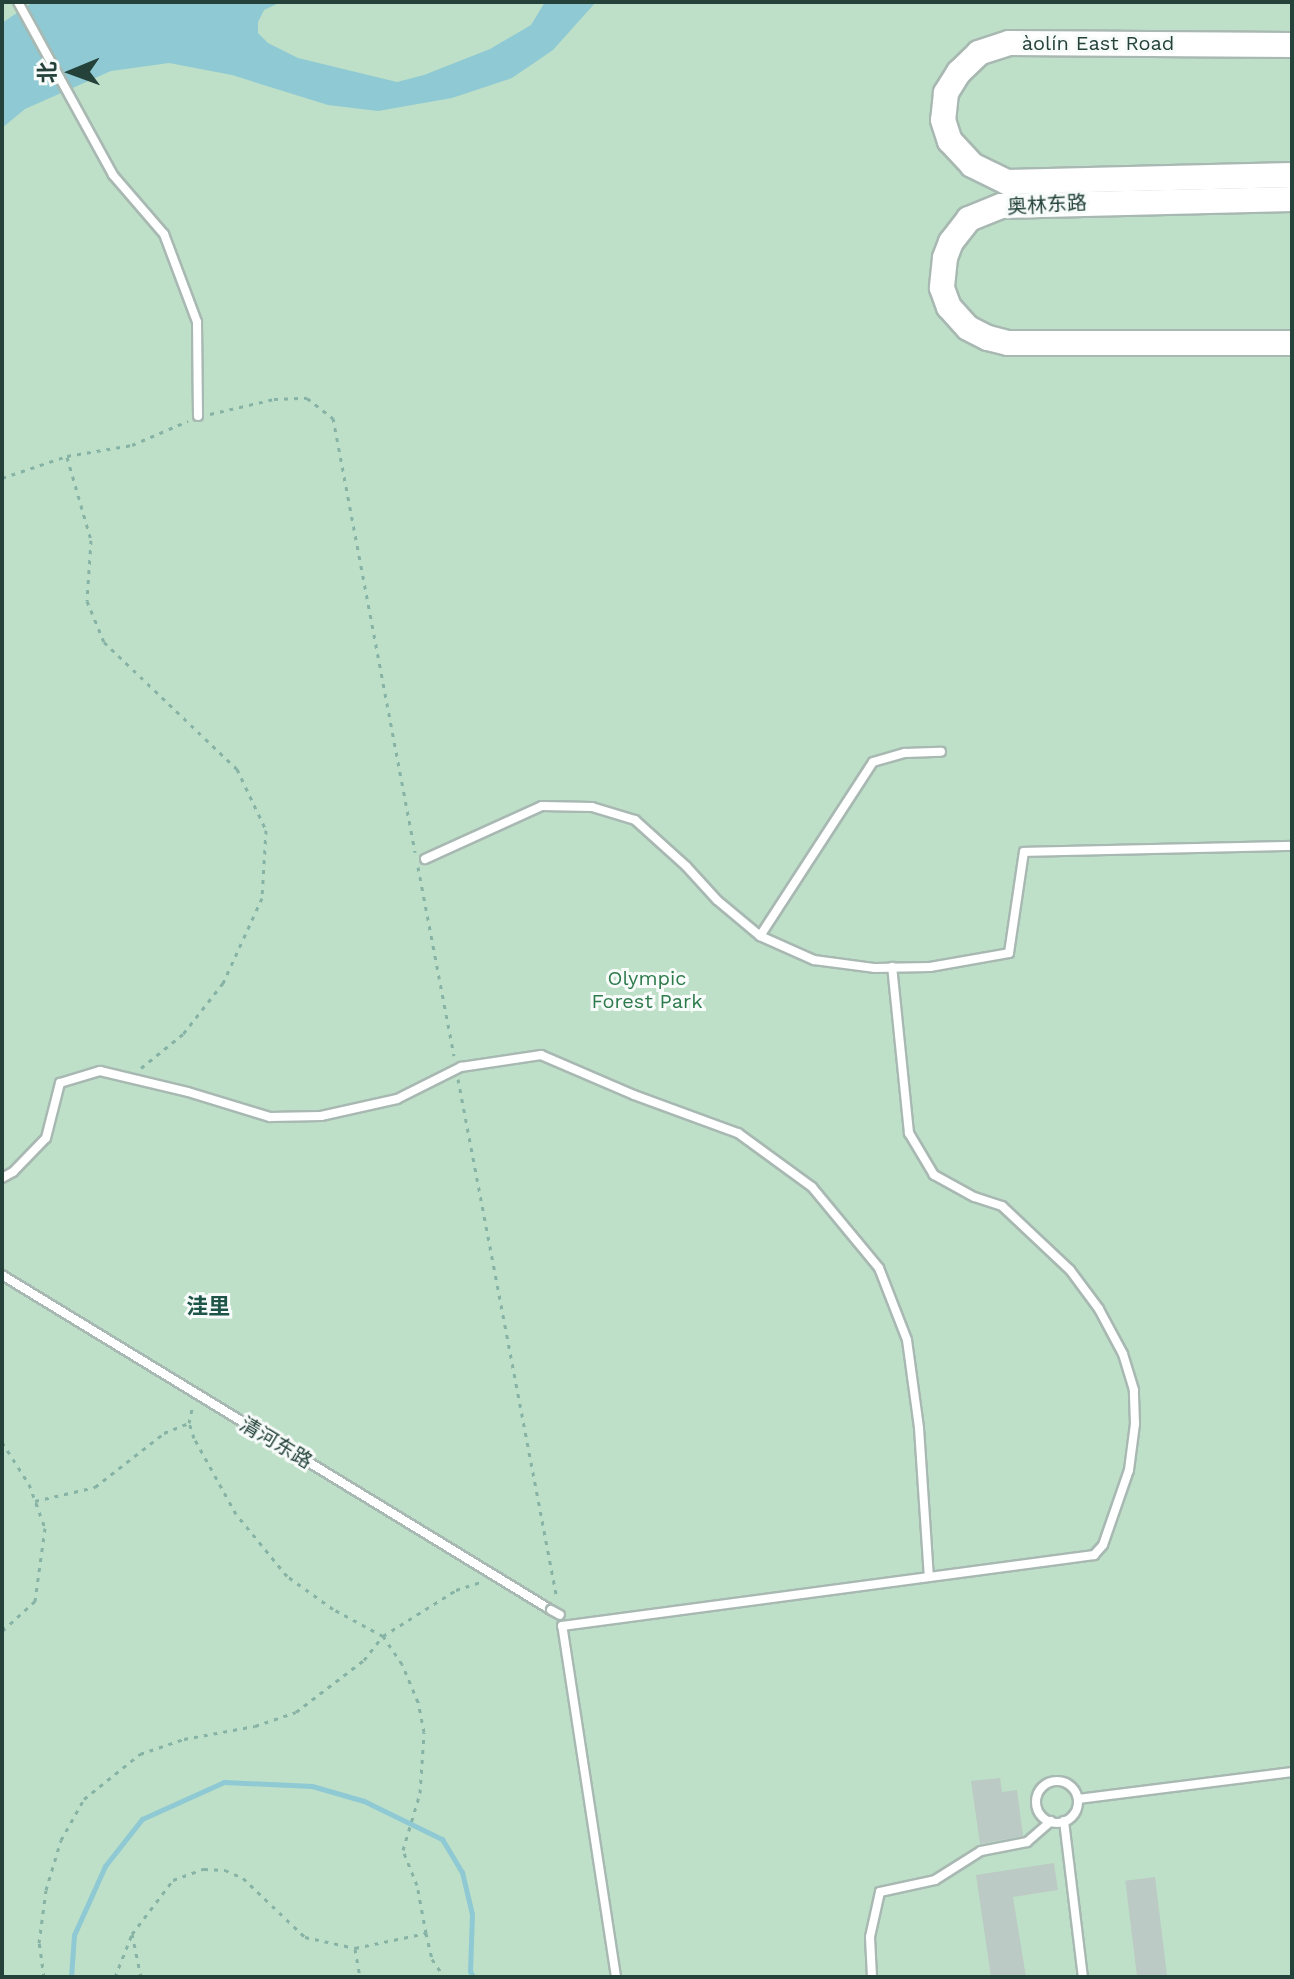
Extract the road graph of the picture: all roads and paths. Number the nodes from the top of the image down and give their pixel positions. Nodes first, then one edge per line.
1 (18, 2) edge
2 (1292, 45) edge
3 (1292, 175) edge
4 (1292, 199) edge
5 (1292, 343) edge
6 (198, 416) junction
7 (67, 456) junction
8 (2, 478) edge
9 (941, 752) dead end
10 (1292, 846) edge
11 (415, 852) dead end
12 (425, 859) dead end
13 (418, 867) dead end
14 (760, 936) junction
15 (892, 967) junction
16 (456, 1069) junction
17 (128, 1078) junction
18 (2, 1178) edge
19 (2, 1275) edge
20 (196, 1394) junction
21 (189, 1423) junction
22 (2, 1442) edge
23 (35, 1501) junction
24 (497, 1577) junction
25 (929, 1577) junction
26 (560, 1615) dead end
27 (562, 1626) junction
28 (2, 1631) edge
29 (383, 1636) junction
30 (1292, 1772) edge
31 (1078, 1799) junction
32 (1051, 1821) junction
33 (1064, 1821) junction
34 (426, 1933) junction
35 (132, 1934) junction
36 (355, 1948) junction
37 (44, 1977) edge
38 (115, 1977) edge
39 (141, 1977) edge
40 (360, 1977) edge
41 (444, 1977) edge
42 (616, 1977) edge
43 (872, 1977) edge
44 (1083, 1977) edge

1 - 6 lane
2 - 3 main road, àolín East Road
4 - 5 main road, 奥林东路
6 - 7 path
6 - 11 path
7 - 8 path
7 - 17 path
9 - 14 lane
10 - 15 lane
12 - 14 lane
13 - 16 path
14 - 15 lane
15 - 25 lane
16 - 17 lane
16 - 25 lane
16 - 27 path
17 - 18 lane
19 - 20 lane, 清河东路
20 - 21 path
20 - 24 lane, 清河东路
21 - 23 path
21 - 29 path
22 - 23 path
23 - 28 path
24 - 26 lane, 清河东路, bridge
24 - 29 path
25 - 27 lane
27 - 42 lane
29 - 34 path
29 - 37 path
30 - 31 lane
31 - 32 lane
31 - 33 lane
32 - 33 lane
32 - 43 lane
33 - 44 lane
34 - 36 path
34 - 41 path
35 - 36 path
35 - 38 path
35 - 39 path
36 - 40 path

